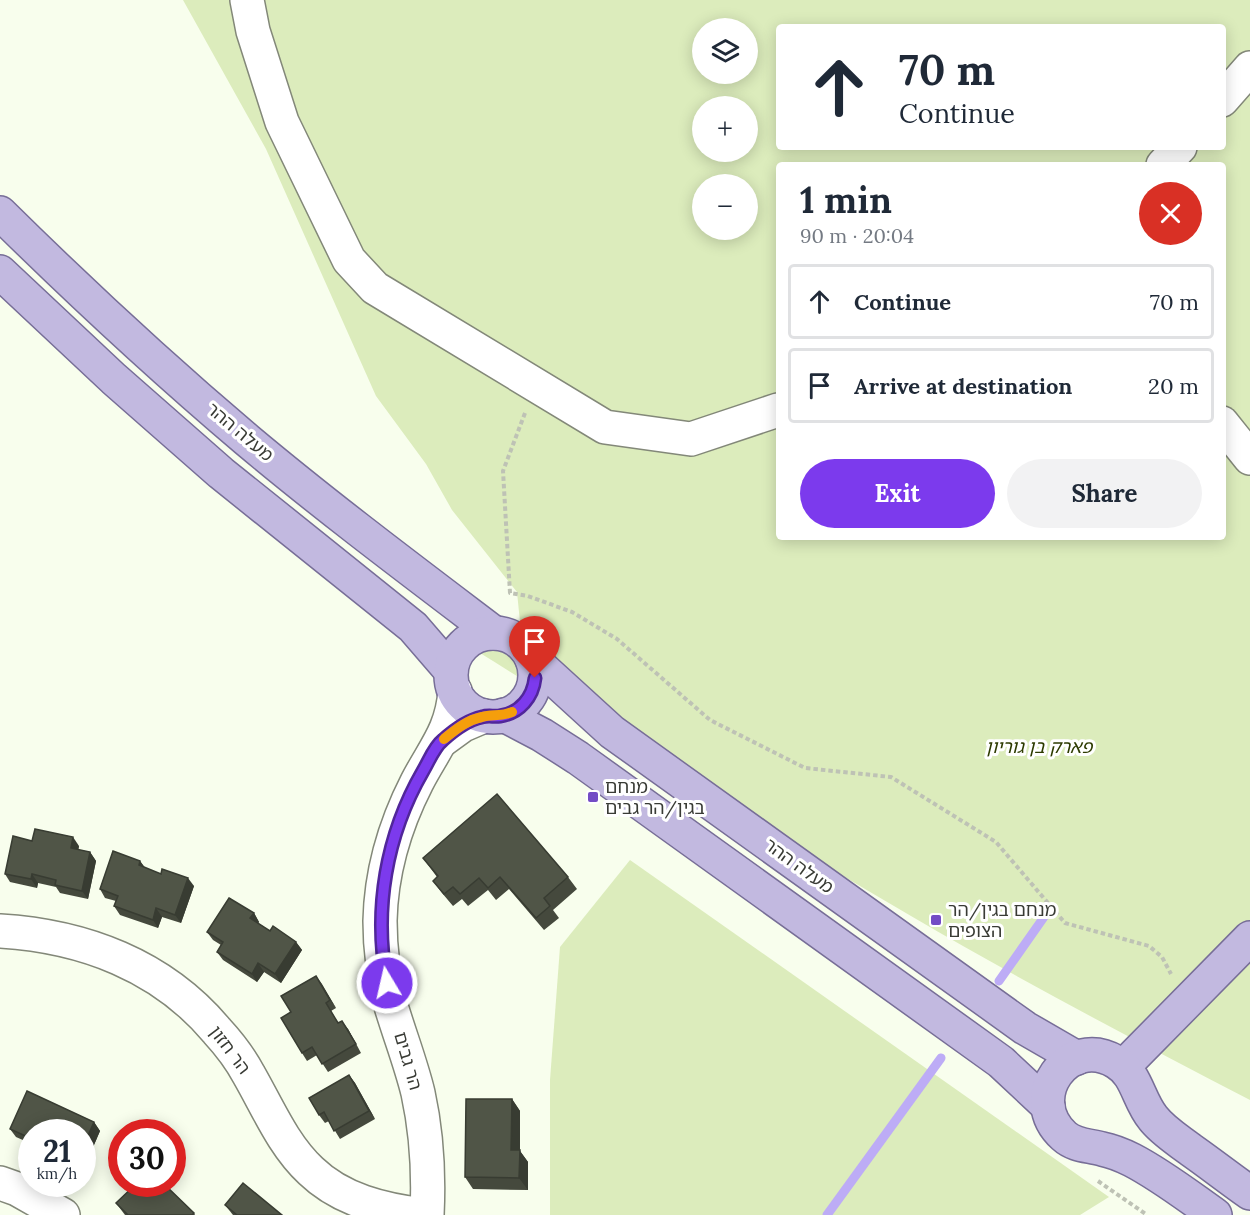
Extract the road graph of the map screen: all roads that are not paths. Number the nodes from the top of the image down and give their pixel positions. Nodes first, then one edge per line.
1 (247, 0) edge
2 (1250, 68) edge
3 (1226, 95) edge
4 (1177, 150) edge
5 (1166, 162) edge
6 (0, 213) edge
7 (0, 272) edge
8 (776, 411) edge
9 (1226, 428) edge
10 (1250, 458) edge
11 (494, 633) junction
12 (532, 659) junction
13 (453, 681) junction
14 (494, 716) junction
15 (441, 741) junction
16 (0, 931) edge
17 (1250, 938) edge
18 (1077, 1058) junction
19 (1124, 1066) junction
20 (1047, 1106) junction
21 (0, 1183) edge
22 (1250, 1193) edge
23 (63, 1215) edge
24 (425, 1215) edge
25 (1215, 1215) edge

1 - 8 street
2 - 3 street
4 - 5 street
6 - 11 main road, מעלה ההר
7 - 13 main road
9 - 10 street
11 - 12 main road
11 - 13 main road
12 - 14 main road
12 - 18 main road, מעלה ההר
13 - 14 main road
13 - 15 street, הר גבים
14 - 15 street, הר גבים
14 - 20 main road
15 - 24 street, הר גבים
16 - 24 street, הר חזון
17 - 19 main road
18 - 19 main road
18 - 20 main road
19 - 22 main road
20 - 25 main road
21 - 23 street

